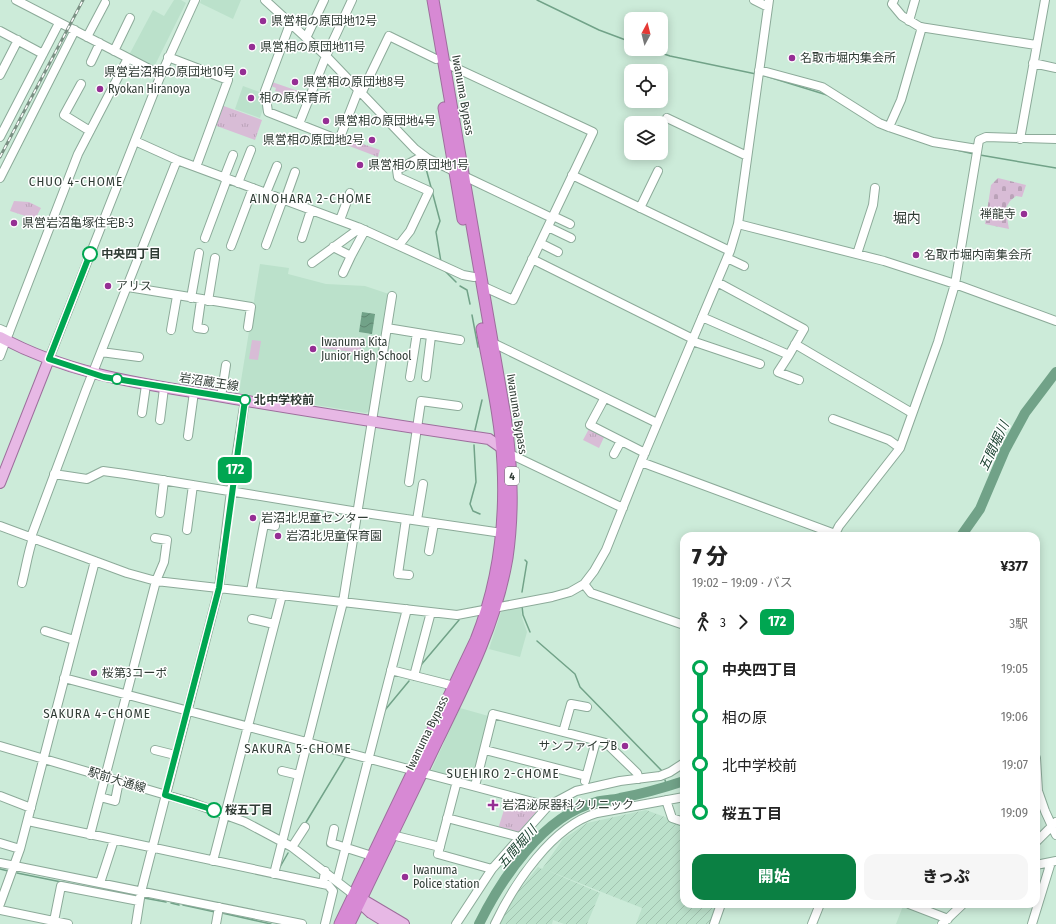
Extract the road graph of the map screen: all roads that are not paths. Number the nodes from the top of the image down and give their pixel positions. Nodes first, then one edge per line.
1 (16, 0) edge
2 (195, 0) edge
3 (265, 0) edge
4 (352, 0) edge
5 (426, 0) edge
6 (433, 0) edge
7 (754, 0) edge
8 (894, 0) edge
9 (915, 0) edge
10 (1045, 0) edge
11 (322, 1) edge
12 (105, 3) dead end
13 (769, 4) edge
14 (130, 18) dead end
15 (909, 21) junction
16 (59, 23) junction
17 (290, 24) junction
18 (922, 28) junction
19 (75, 30) junction
20 (0, 31) edge
21 (88, 37) junction
22 (306, 38) junction
23 (18, 40) junction
24 (100, 43) junction
25 (1036, 45) junction
26 (114, 51) junction
27 (43, 54) junction
28 (326, 56) junction
29 (128, 58) junction
30 (168, 58) junction
31 (440, 60) junction
32 (91, 62) dead end
33 (1033, 63) junction
34 (1056, 68) edge
35 (758, 72) junction
36 (0, 75) edge
37 (161, 75) junction
38 (82, 84) dead end
39 (359, 92) junction
40 (668, 118) edge
41 (299, 124) junction
42 (890, 127) junction
43 (90, 131) junction
44 (1, 135) edge
45 (1020, 139) junction
46 (1056, 139) edge
47 (135, 141) junction
48 (251, 150) dead end
49 (977, 152) junction
50 (233, 155) dead end
51 (423, 156) junction
52 (747, 156) junction
53 (177, 160) junction
54 (277, 166) dead end
55 (196, 167) junction
56 (658, 171) dead end
57 (295, 172) dead end
58 (460, 174) junction
59 (572, 175) junction
60 (0, 178) edge
61 (225, 179) junction
62 (238, 183) junction
63 (253, 188) junction
64 (875, 188) dead end
65 (266, 193) junction
66 (350, 194) dead end
67 (284, 200) junction
68 (640, 208) junction
69 (311, 210) junction
70 (552, 217) junction
71 (340, 220) junction
72 (570, 224) dead end
73 (738, 224) junction
74 (548, 227) junction
75 (362, 229) junction
76 (205, 238) dead end
77 (302, 238) dead end
78 (570, 238) dead end
79 (540, 243) junction
80 (266, 245) dead end
81 (399, 245) junction
82 (232, 246) dead end
83 (333, 247) junction
84 (558, 252) dead end
85 (199, 253) dead end
86 (729, 254) junction
87 (857, 254) junction
88 (351, 256) junction
89 (215, 258) dead end
90 (532, 259) junction
91 (312, 263) dead end
92 (744, 266) dead end
93 (343, 273) dead end
94 (474, 278) junction
95 (717, 282) junction
96 (956, 284) junction
97 (482, 286) junction
98 (128, 287) junction
99 (177, 296) junction
100 (392, 296) dead end
101 (191, 298) junction
102 (205, 300) junction
103 (702, 318) junction
104 (1056, 321) edge
105 (248, 327) dead end
106 (387, 328) junction
107 (0, 329) edge
108 (204, 329) dead end
109 (170, 330) dead end
110 (417, 333) junction
111 (431, 336) junction
112 (460, 340) dead end
113 (692, 340) junction
114 (4, 341) edge
115 (493, 343) junction
116 (795, 344) junction
117 (101, 352) junction
118 (790, 355) junction
119 (0, 356) edge
120 (139, 357) dead end
121 (49, 359) junction
122 (760, 364) dead end
123 (226, 365) dead end
124 (92, 374) junction
125 (410, 377) dead end
126 (426, 377) dead end
127 (799, 380) dead end
128 (146, 385) junction
129 (164, 388) junction
130 (194, 392) junction
131 (221, 397) junction
132 (604, 399) junction
133 (245, 400) junction
134 (458, 406) dead end
135 (142, 413) dead end
136 (912, 413) junction
137 (833, 419) dead end
138 (160, 420) dead end
139 (372, 421) junction
140 (657, 424) junction
141 (417, 428) junction
142 (188, 436) dead end
143 (621, 441) junction
144 (900, 448) junction
145 (506, 450) junction
146 (645, 453) junction
147 (614, 454) dead end
148 (641, 462) junction
149 (54, 474) junction
150 (164, 480) junction
151 (409, 482) dead end
152 (0, 483) edge
153 (423, 484) dead end
154 (193, 485) junction
155 (231, 491) junction
156 (623, 508) junction
157 (358, 512) junction
158 (160, 513) dead end
159 (406, 519) junction
160 (417, 520) junction
161 (434, 523) junction
162 (0, 526) edge
163 (275, 526) dead end
164 (187, 530) dead end
165 (827, 532) edge
166 (837, 532) edge
167 (502, 533) junction
168 (32, 537) junction
169 (155, 538) dead end
170 (429, 551) dead end
171 (95, 561) junction
172 (409, 575) dead end
173 (156, 581) junction
174 (22, 583) dead end
175 (584, 584) junction
176 (219, 588) junction
177 (251, 591) junction
178 (282, 595) junction
179 (343, 602) junction
180 (491, 608) junction
181 (407, 609) junction
182 (431, 612) junction
183 (252, 619) dead end
184 (274, 624) junction
185 (680, 624) edge
186 (45, 631) dead end
187 (74, 640) junction
188 (391, 670) junction
189 (414, 676) junction
190 (64, 678) junction
191 (454, 686) junction
192 (126, 696) junction
193 (587, 708) dead end
194 (186, 712) junction
195 (248, 727) junction
196 (563, 732) junction
197 (596, 741) junction
198 (307, 743) junction
199 (0, 746) edge
200 (155, 750) dead end
201 (485, 750) junction
202 (176, 755) junction
203 (43, 758) junction
204 (369, 759) junction
205 (680, 766) edge
206 (282, 771) dead end
207 (418, 772) junction
208 (299, 775) junction
209 (586, 776) junction
210 (106, 777) junction
211 (639, 779) junction
212 (119, 781) junction
213 (456, 781) junction
214 (475, 786) junction
215 (584, 789) junction
216 (165, 795) junction
217 (1040, 795) edge
218 (0, 796) edge
219 (100, 797) junction
220 (680, 798) edge
221 (666, 800) junction
222 (548, 806) junction
223 (31, 808) junction
224 (226, 814) junction
225 (447, 818) junction
226 (28, 821) junction
227 (680, 821) edge
228 (1054, 824) edge
229 (305, 827) dead end
230 (334, 829) dead end
231 (90, 835) junction
232 (392, 835) junction
233 (1056, 835) edge
234 (520, 837) junction
235 (1040, 838) edge
236 (114, 840) junction
237 (282, 841) junction
238 (0, 843) edge
239 (292, 847) junction
240 (440, 847) junction
241 (152, 848) junction
242 (345, 848) junction
243 (20, 849) junction
244 (372, 856) junction
245 (213, 861) junction
246 (1053, 861) edge
247 (0, 863) edge
248 (1040, 864) edge
249 (15, 866) junction
250 (492, 869) junction
251 (326, 871) junction
252 (274, 874) junction
253 (337, 881) junction
254 (100, 883) junction
255 (323, 884) junction
256 (141, 892) junction
257 (358, 898) junction
258 (1040, 900) edge
259 (139, 901) junction
260 (0, 904) edge
261 (219, 907) junction
262 (720, 908) edge
263 (818, 908) edge
264 (917, 908) edge
265 (958, 908) edge
266 (1037, 908) edge
267 (0, 910) edge
268 (54, 921) junction
269 (945, 921) edge
270 (68, 924) edge
271 (136, 924) edge
272 (216, 924) edge
273 (302, 924) edge
274 (325, 924) edge
275 (340, 924) edge
276 (349, 924) edge
277 (389, 924) edge
278 (404, 924) edge
279 (456, 924) edge
280 (495, 924) edge
281 (714, 924) edge
282 (812, 924) edge
283 (1032, 924) edge

1 - 16 street
2 - 30 street
3 - 17 street
4 - 28 street
5 - 31 highway, Iwanuma Bypass / 4
6 - 31 highway, Iwanuma Bypass / 4
7 - 13 street
8 - 15 street
9 - 15 street
10 - 25 street
11 - 22 street
12 - 21 street
13 - 35 street
14 - 26 street
15 - 18 street
16 - 19 street
16 - 27 street
17 - 22 street
17 - 41 street
18 - 25 street
18 - 42 street
19 - 21 street
19 - 60 street
20 - 23 street
21 - 24 street
22 - 28 street
23 - 27 street
23 - 36 street
24 - 26 street
24 - 32 street
25 - 33 street
26 - 29 street
27 - 44 street
28 - 39 street
28 - 41 street
29 - 37 street
29 - 43 street
30 - 37 street
30 - 55 street
31 - 39 street
31 - 58 highway, Iwanuma Bypass / 4
31 - 59 street
33 - 34 street
33 - 45 street
35 - 42 street
35 - 52 street
37 - 47 street
38 - 43 street
39 - 41 street
39 - 51 street
40 - 52 street
42 - 49 street
43 - 114 street
45 - 46 street
45 - 49 street
47 - 53 street
47 - 121 street
48 - 62 street
49 - 96 street
50 - 61 street
51 - 58 street
51 - 81 street
52 - 73 street
53 - 55 street
53 - 98 street
54 - 65 street
55 - 61 street
56 - 68 street
57 - 67 street
58 - 70 street
58 - 94 highway, Iwanuma Bypass / 4
58 - 97 highway, Iwanuma Bypass / 4
59 - 68 street
59 - 70 street
61 - 62 street
61 - 76 street
62 - 63 street
63 - 65 street
63 - 82 street
64 - 87 street
65 - 67 street
66 - 71 street
67 - 69 street
67 - 80 street
68 - 86 street
69 - 71 street
69 - 77 street
70 - 72 street
70 - 74 street
71 - 75 street
73 - 86 street
73 - 87 street
74 - 78 street
74 - 79 street
75 - 81 street
75 - 83 street
75 - 88 street
79 - 84 street
79 - 90 street
81 - 94 street
83 - 88 street
83 - 91 street
85 - 101 street
86 - 92 street
86 - 95 street
87 - 96 street
88 - 93 street
89 - 102 street
90 - 97 street
90 - 113 street
94 - 145 highway, Iwanuma Bypass / 4
95 - 103 street
95 - 116 street
96 - 104 street
96 - 136 street
97 - 115 highway, Iwanuma Bypass / 4
98 - 99 street
98 - 117 street
99 - 101 street
99 - 109 street
100 - 106 street
101 - 102 street
102 - 105 street
102 - 108 street
103 - 113 street
103 - 118 street
106 - 110 street
106 - 139 street
107 - 114 street
110 - 111 street
110 - 125 street
111 - 112 street
111 - 126 street
113 - 122 street
113 - 140 street
114 - 119 street
114 - 121 main road, 岩沼蔵王線
115 - 132 street
115 - 145 highway, Iwanuma Bypass / 4
116 - 118 street
116 - 136 street
117 - 120 street
117 - 124 street
118 - 127 street
121 - 124 main road, 岩沼蔵王線
121 - 152 main road
123 - 131 street
124 - 128 main road, 岩沼蔵王線
124 - 149 street
128 - 129 main road, 岩沼蔵王線
128 - 135 street
129 - 130 main road, 岩沼蔵王線
129 - 138 street
130 - 131 main road, 岩沼蔵王線
130 - 142 street
131 - 133 main road, 岩沼蔵王線
132 - 140 street
132 - 143 street
133 - 139 main road, 岩沼蔵王線
133 - 155 street
134 - 141 street
136 - 144 street
137 - 144 street
139 - 141 main road, 岩沼蔵王線
139 - 157 street
140 - 146 street
141 - 145 main road, 岩沼蔵王線
141 - 151 street
143 - 146 street
143 - 147 street
144 - 166 street
145 - 156 street
145 - 167 highway, Iwanuma Bypass / 4
145 - 180 highway, Iwanuma Bypass / 4
146 - 148 street
148 - 156 street
148 - 165 street
149 - 150 street
149 - 168 street
150 - 154 street
150 - 158 street
153 - 160 street
154 - 155 street
154 - 164 street
155 - 157 street
155 - 176 street
156 - 175 street
157 - 159 street
157 - 179 street
159 - 160 street
159 - 172 street
160 - 161 street
161 - 167 street
161 - 170 street
162 - 168 street
163 - 177 street
167 - 180 highway, Iwanuma Bypass / 4
168 - 171 street
168 - 174 street
169 - 173 street
171 - 173 street
171 - 187 street
173 - 176 street
173 - 192 street
175 - 180 street
175 - 185 street
176 - 177 street
176 - 194 street
177 - 178 street
178 - 179 street
178 - 184 street
179 - 181 street
179 - 198 street
180 - 182 street
180 - 191 highway, Iwanuma Bypass / 4
180 - 207 highway, Iwanuma Bypass / 4
181 - 182 street
181 - 188 street
182 - 189 street
183 - 184 street
184 - 195 street
186 - 187 street
187 - 190 street
188 - 189 street
188 - 204 street
189 - 191 street
190 - 192 street
190 - 203 street
191 - 207 highway, Iwanuma Bypass / 4
192 - 194 street
192 - 210 street
193 - 196 street
194 - 195 street
194 - 202 street
195 - 198 street
195 - 224 street
196 - 197 street
196 - 201 street
197 - 209 street
197 - 211 street
198 - 204 street
198 - 208 street
199 - 203 street, 駅前大通線
200 - 202 street
201 - 209 street
201 - 214 street
202 - 216 street
203 - 210 street, 駅前大通線
203 - 223 street
204 - 207 street
204 - 242 street
205 - 211 street
206 - 208 street
207 - 213 street
207 - 232 highway, Iwanuma Bypass / 4
207 - 244 highway, Iwanuma Bypass / 4
208 - 237 street
209 - 215 street
210 - 212 street, 駅前大通線
210 - 219 street
211 - 215 street
212 - 216 street, 駅前大通線
212 - 219 street
213 - 214 street
213 - 225 street
214 - 222 street
215 - 222 street
216 - 224 street, 駅前大通線
216 - 241 street
217 - 228 street
218 - 223 street
219 - 231 street
220 - 221 street
221 - 227 street
221 - 280 street
222 - 234 street
223 - 226 street
224 - 237 street, 駅前大通線
224 - 245 street
225 - 234 street
225 - 240 street
226 - 231 street
226 - 243 street
228 - 233 street
228 - 235 street
229 - 239 street
230 - 242 street
231 - 236 street
232 - 240 street
232 - 257 highway, Iwanuma Bypass / 4
234 - 250 street
236 - 241 street
236 - 254 street
237 - 239 street, 駅前大通線
237 - 252 street
238 - 243 street
239 - 251 street, 駅前大通線
240 - 250 street
241 - 245 street
241 - 256 street
242 - 244 street
242 - 253 street
243 - 249 street
244 - 257 highway, Iwanuma Bypass / 4
245 - 252 street
246 - 248 street
246 - 258 street
247 - 249 street
249 - 254 street
249 - 260 street
250 - 279 street
251 - 253 street, 駅前大通線
251 - 255 street
252 - 255 street
253 - 257 street, 駅前大通線
254 - 256 street
255 - 274 street
256 - 259 street
256 - 261 street
257 - 275 highway, Iwanuma Bypass / 4
257 - 276 highway, Iwanuma Bypass / 4
257 - 277 main road
257 - 278 main road
259 - 268 street
259 - 271 street
261 - 272 street
261 - 273 street
262 - 281 street
263 - 282 street
264 - 269 street
265 - 269 street
266 - 283 street
267 - 268 street
268 - 270 street

